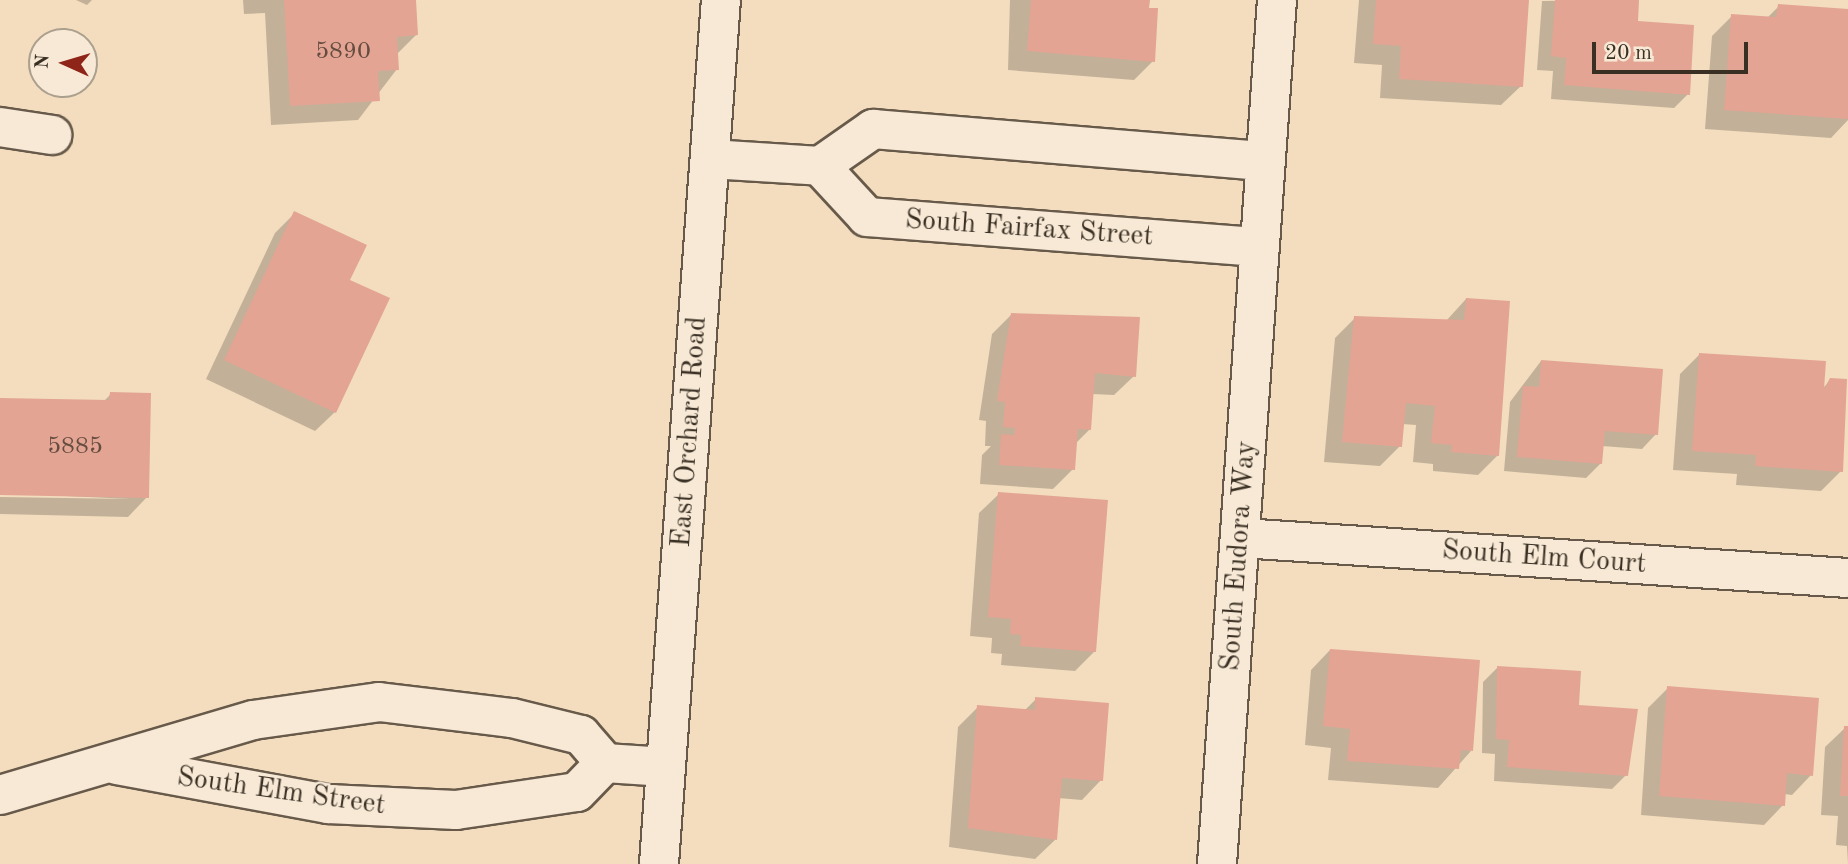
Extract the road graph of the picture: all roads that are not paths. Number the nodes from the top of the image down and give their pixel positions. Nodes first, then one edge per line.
1 (721, 0) edge
2 (1277, 0) edge
3 (0, 127) edge
4 (52, 135) dead end
5 (710, 159) junction
6 (1265, 161) junction
7 (820, 166) junction
8 (1259, 247) junction
9 (1241, 537) junction
10 (1848, 578) edge
11 (112, 764) junction
12 (605, 764) junction
13 (666, 767) junction
14 (0, 795) edge
15 (659, 864) edge
16 (1217, 864) edge

1 - 5 street, East Orchard Road
2 - 6 street, South Eudora Way
3 - 4 street
5 - 7 street
5 - 13 street, East Orchard Road
6 - 7 street
6 - 8 street, South Eudora Way
7 - 8 street, South Fairfax Street
8 - 9 street, South Eudora Way
9 - 10 street, South Elm Court
9 - 16 street, South Eudora Way
11 - 12 street, South Elm Street
11 - 12 street, South Elm Street
11 - 14 street, South Elm Street
12 - 13 street
13 - 15 street, East Orchard Road

